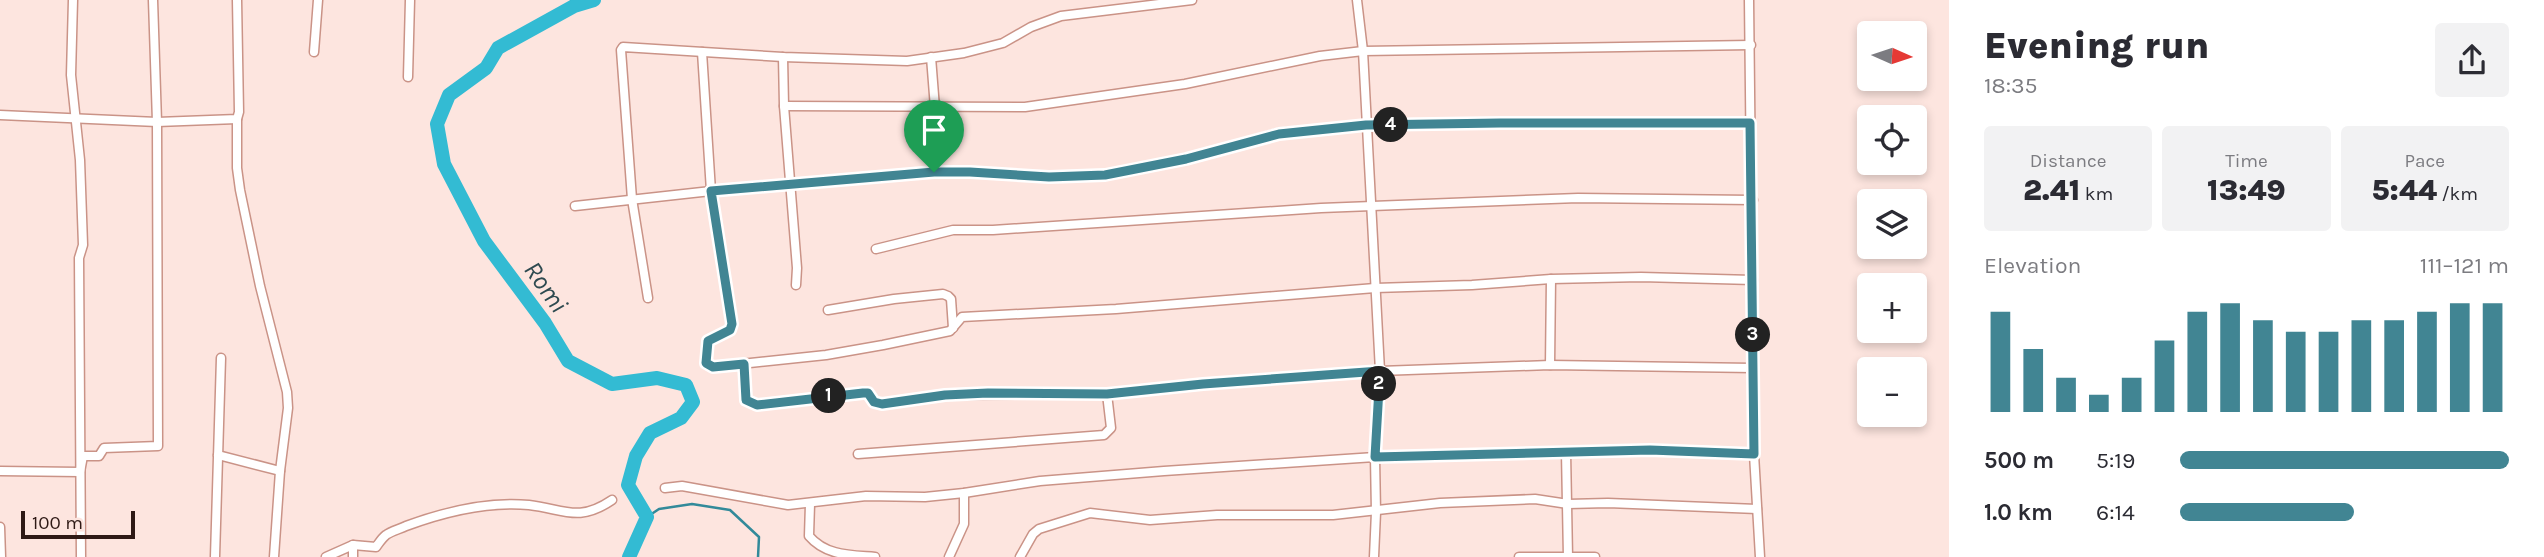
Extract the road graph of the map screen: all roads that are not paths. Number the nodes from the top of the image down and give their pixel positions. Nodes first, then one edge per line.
1 (73, 0) edge
2 (153, 0) edge
3 (237, 0) edge
4 (318, 0) edge
5 (410, 0) edge
6 (1192, 0) edge
7 (1357, 0) edge
8 (1749, 0) edge
9 (1751, 45) junction
10 (1363, 51) junction
11 (314, 52) dead end
12 (702, 52) junction
13 (783, 57) junction
14 (931, 57) junction
15 (408, 77) dead end
16 (784, 106) junction
17 (935, 108) junction
18 (0, 115) edge
19 (77, 119) junction
20 (237, 119) junction
21 (157, 122) junction
22 (1750, 123) junction
23 (1366, 125) junction
24 (934, 172) junction
25 (790, 186) junction
26 (711, 191) junction
27 (632, 199) junction
28 (1753, 201) junction
29 (575, 206) dead end
30 (1370, 206) junction
31 (876, 248) dead end
32 (1551, 279) junction
33 (1753, 281) junction
34 (796, 285) dead end
35 (1375, 288) junction
36 (648, 298) dead end
37 (828, 310) dead end
38 (953, 328) junction
39 (221, 358) dead end
40 (744, 364) junction
41 (1550, 365) junction
42 (1753, 368) junction
43 (1380, 371) junction
44 (1107, 394) junction
45 (1566, 452) junction
46 (858, 454) dead end
47 (1754, 454) junction
48 (218, 455) junction
49 (1375, 457) junction
50 (0, 471) edge
51 (280, 471) junction
52 (80, 472) junction
53 (665, 488) dead end
54 (964, 493) junction
55 (612, 500) dead end
56 (810, 504) junction
57 (1568, 504) junction
58 (1757, 509) junction
59 (1377, 512) junction
60 (0, 527) edge
61 (353, 545) junction
62 (1568, 556) edge
63 (1, 557) edge
64 (81, 557) edge
65 (215, 557) edge
66 (274, 557) edge
67 (326, 557) edge
68 (353, 557) edge
69 (875, 557) edge
70 (949, 557) edge
71 (1020, 557) edge
72 (1374, 557) edge
73 (1520, 557) edge
74 (1595, 557) edge
75 (1760, 557) edge

1 - 19 street
2 - 21 street
3 - 20 street
4 - 11 street
5 - 15 street
6 - 14 street
7 - 10 street
8 - 9 street
9 - 10 street
9 - 22 street
10 - 17 street
10 - 23 street
12 - 13 street
12 - 26 street
12 - 27 street
13 - 14 street
13 - 16 street
14 - 17 street
16 - 17 street
16 - 25 street
17 - 24 street
18 - 19 street
19 - 21 street
19 - 52 street
20 - 21 street
20 - 51 street
21 - 52 street
22 - 23 street
22 - 28 street
23 - 24 street
23 - 30 street
24 - 25 street
25 - 26 street
25 - 34 street
26 - 27 street
26 - 40 street
27 - 29 street
27 - 36 street
28 - 30 street
28 - 33 street
30 - 31 street
30 - 35 street
32 - 33 street
32 - 35 street
32 - 41 street
33 - 42 street
35 - 38 street
35 - 43 street
37 - 38 street
38 - 40 street
39 - 48 street
40 - 44 street
41 - 42 street
41 - 43 street
42 - 47 street
43 - 44 street
43 - 49 street
44 - 46 street
45 - 47 street
45 - 49 street
45 - 57 street
47 - 58 street
48 - 51 street
48 - 65 street
49 - 54 street
49 - 59 street
50 - 52 street
51 - 66 street
52 - 64 street
53 - 56 street
54 - 56 street
54 - 70 street
55 - 61 street
56 - 69 street
57 - 58 street
57 - 59 street
57 - 62 street
58 - 75 street
59 - 71 street
59 - 72 street
60 - 63 street
61 - 67 street
61 - 68 street
62 - 73 street
62 - 74 street

